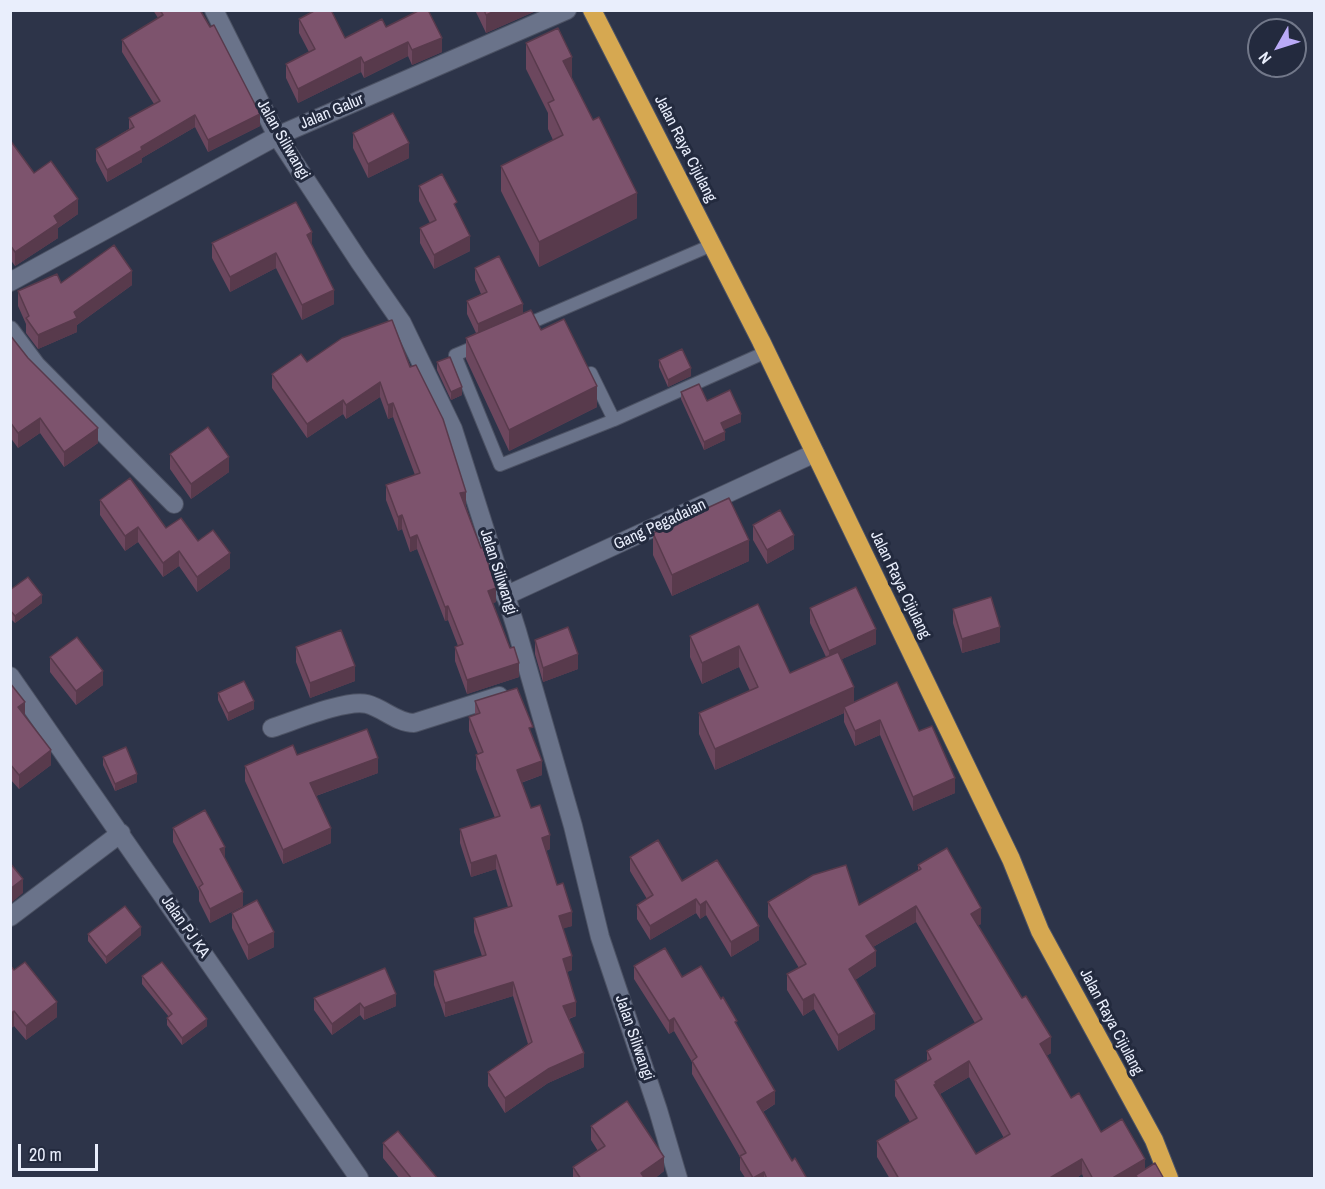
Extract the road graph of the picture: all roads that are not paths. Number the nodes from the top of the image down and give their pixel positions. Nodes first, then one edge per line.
1 (214, 10) edge
2 (567, 10) edge
3 (592, 10) edge
4 (277, 136) junction
5 (712, 245) junction
6 (10, 282) edge
7 (10, 330) edge
8 (507, 333) edge
9 (486, 342) edge
10 (766, 352) junction
11 (584, 360) edge
12 (614, 420) junction
13 (815, 453) junction
14 (174, 504) dead end
15 (505, 596) junction
16 (10, 676) edge
17 (521, 688) junction
18 (272, 728) dead end
19 (121, 833) junction
20 (10, 917) edge
21 (359, 1179) edge
22 (678, 1179) edge
23 (1169, 1179) edge

1 - 4 street, Jalan Siliwangi
2 - 4 street, Jalan Galur
3 - 5 highway, Jalan Raya Cijulang
4 - 6 street, Jalan Galur
4 - 15 street, Jalan Siliwangi
5 - 8 lane
5 - 10 highway, Jalan Raya Cijulang
7 - 14 street
9 - 12 lane
10 - 12 lane
10 - 13 highway, Jalan Raya Cijulang
11 - 12 lane
13 - 15 street, Gang Pegadaian
13 - 23 highway, Jalan Raya Cijulang
15 - 17 street, Jalan Siliwangi
16 - 19 street, Jalan PJ KA
17 - 18 street
17 - 22 street, Jalan Siliwangi
19 - 20 street
19 - 21 street, Jalan PJ KA

